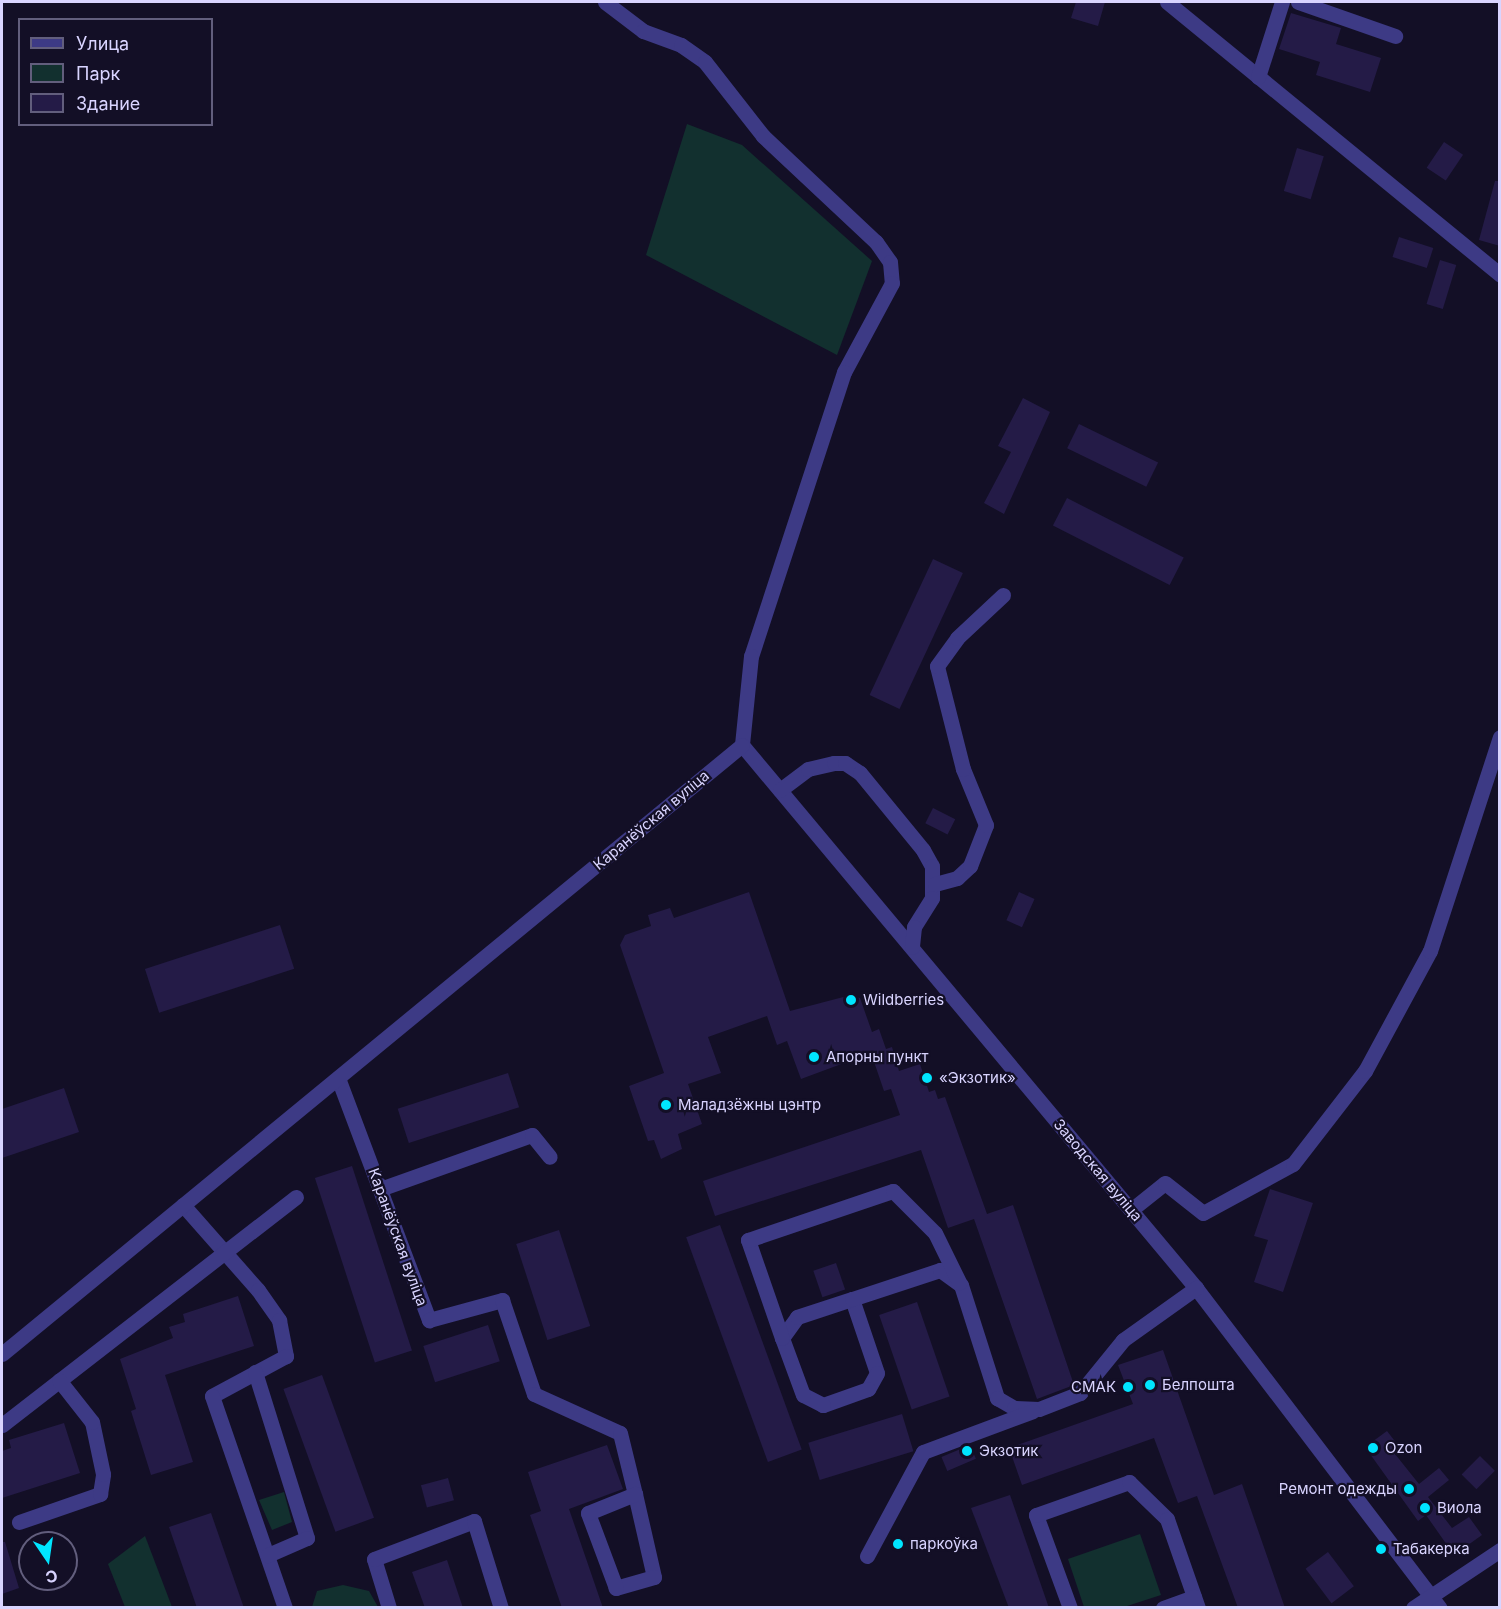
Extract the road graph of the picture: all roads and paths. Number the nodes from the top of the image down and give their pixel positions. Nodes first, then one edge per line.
1 (605, 2) edge
2 (1167, 2) edge
3 (1282, 2) edge
4 (1298, 2) edge
5 (1395, 36) dead end
6 (1258, 76) junction
7 (1500, 275) edge
8 (1003, 594) dead end
9 (1500, 736) edge
10 (742, 745) junction
11 (780, 790) junction
12 (934, 884) junction
13 (912, 947) junction
14 (338, 1078) junction
15 (550, 1157) dead end
16 (380, 1189) junction
17 (296, 1197) dead end
18 (183, 1205) junction
19 (1131, 1210) junction
20 (225, 1250) junction
21 (961, 1285) junction
22 (1196, 1288) junction
23 (852, 1299) junction
24 (782, 1338) junction
25 (2, 1354) edge
26 (255, 1372) junction
27 (58, 1380) junction
28 (1039, 1409) junction
29 (2, 1425) edge
30 (635, 1494) junction
31 (19, 1522) dead end
32 (1499, 1551) edge
33 (268, 1555) junction
34 (867, 1556) dead end
35 (1196, 1602) edge
36 (1435, 1602) edge
37 (285, 1608) edge
38 (389, 1608) edge
39 (501, 1608) edge
40 (1070, 1608) edge
41 (1163, 1608) edge
42 (1413, 1608) edge

1 - 10 street
2 - 6 street
3 - 6 street
4 - 5 street
6 - 7 street
8 - 12 street
9 - 19 street
10 - 11 street, Заводская вуліца
10 - 14 street, Каранёўская вуліца
11 - 12 street
11 - 13 street, Заводская вуліца
12 - 13 street
13 - 19 street, Заводская вуліца
14 - 16 street, Каранёўская вуліца
14 - 18 street, Каранёўская вуліца
15 - 16 street
16 - 30 street, Каранёўская вуліца
17 - 20 street
18 - 20 street
18 - 25 street, Каранёўская вуліца
19 - 22 street, Заводская вуліца
20 - 26 street
20 - 27 street
21 - 23 street
21 - 24 street
21 - 28 street
22 - 28 street
22 - 36 street, Заводская вуліца
23 - 24 street
23 - 24 street
26 - 33 street
26 - 33 street
27 - 29 street
27 - 31 street
28 - 34 street
30 - 30 street, Каранёўская вуліца
32 - 36 street
33 - 37 street
35 - 40 street
35 - 41 street
36 - 42 street
38 - 39 street

